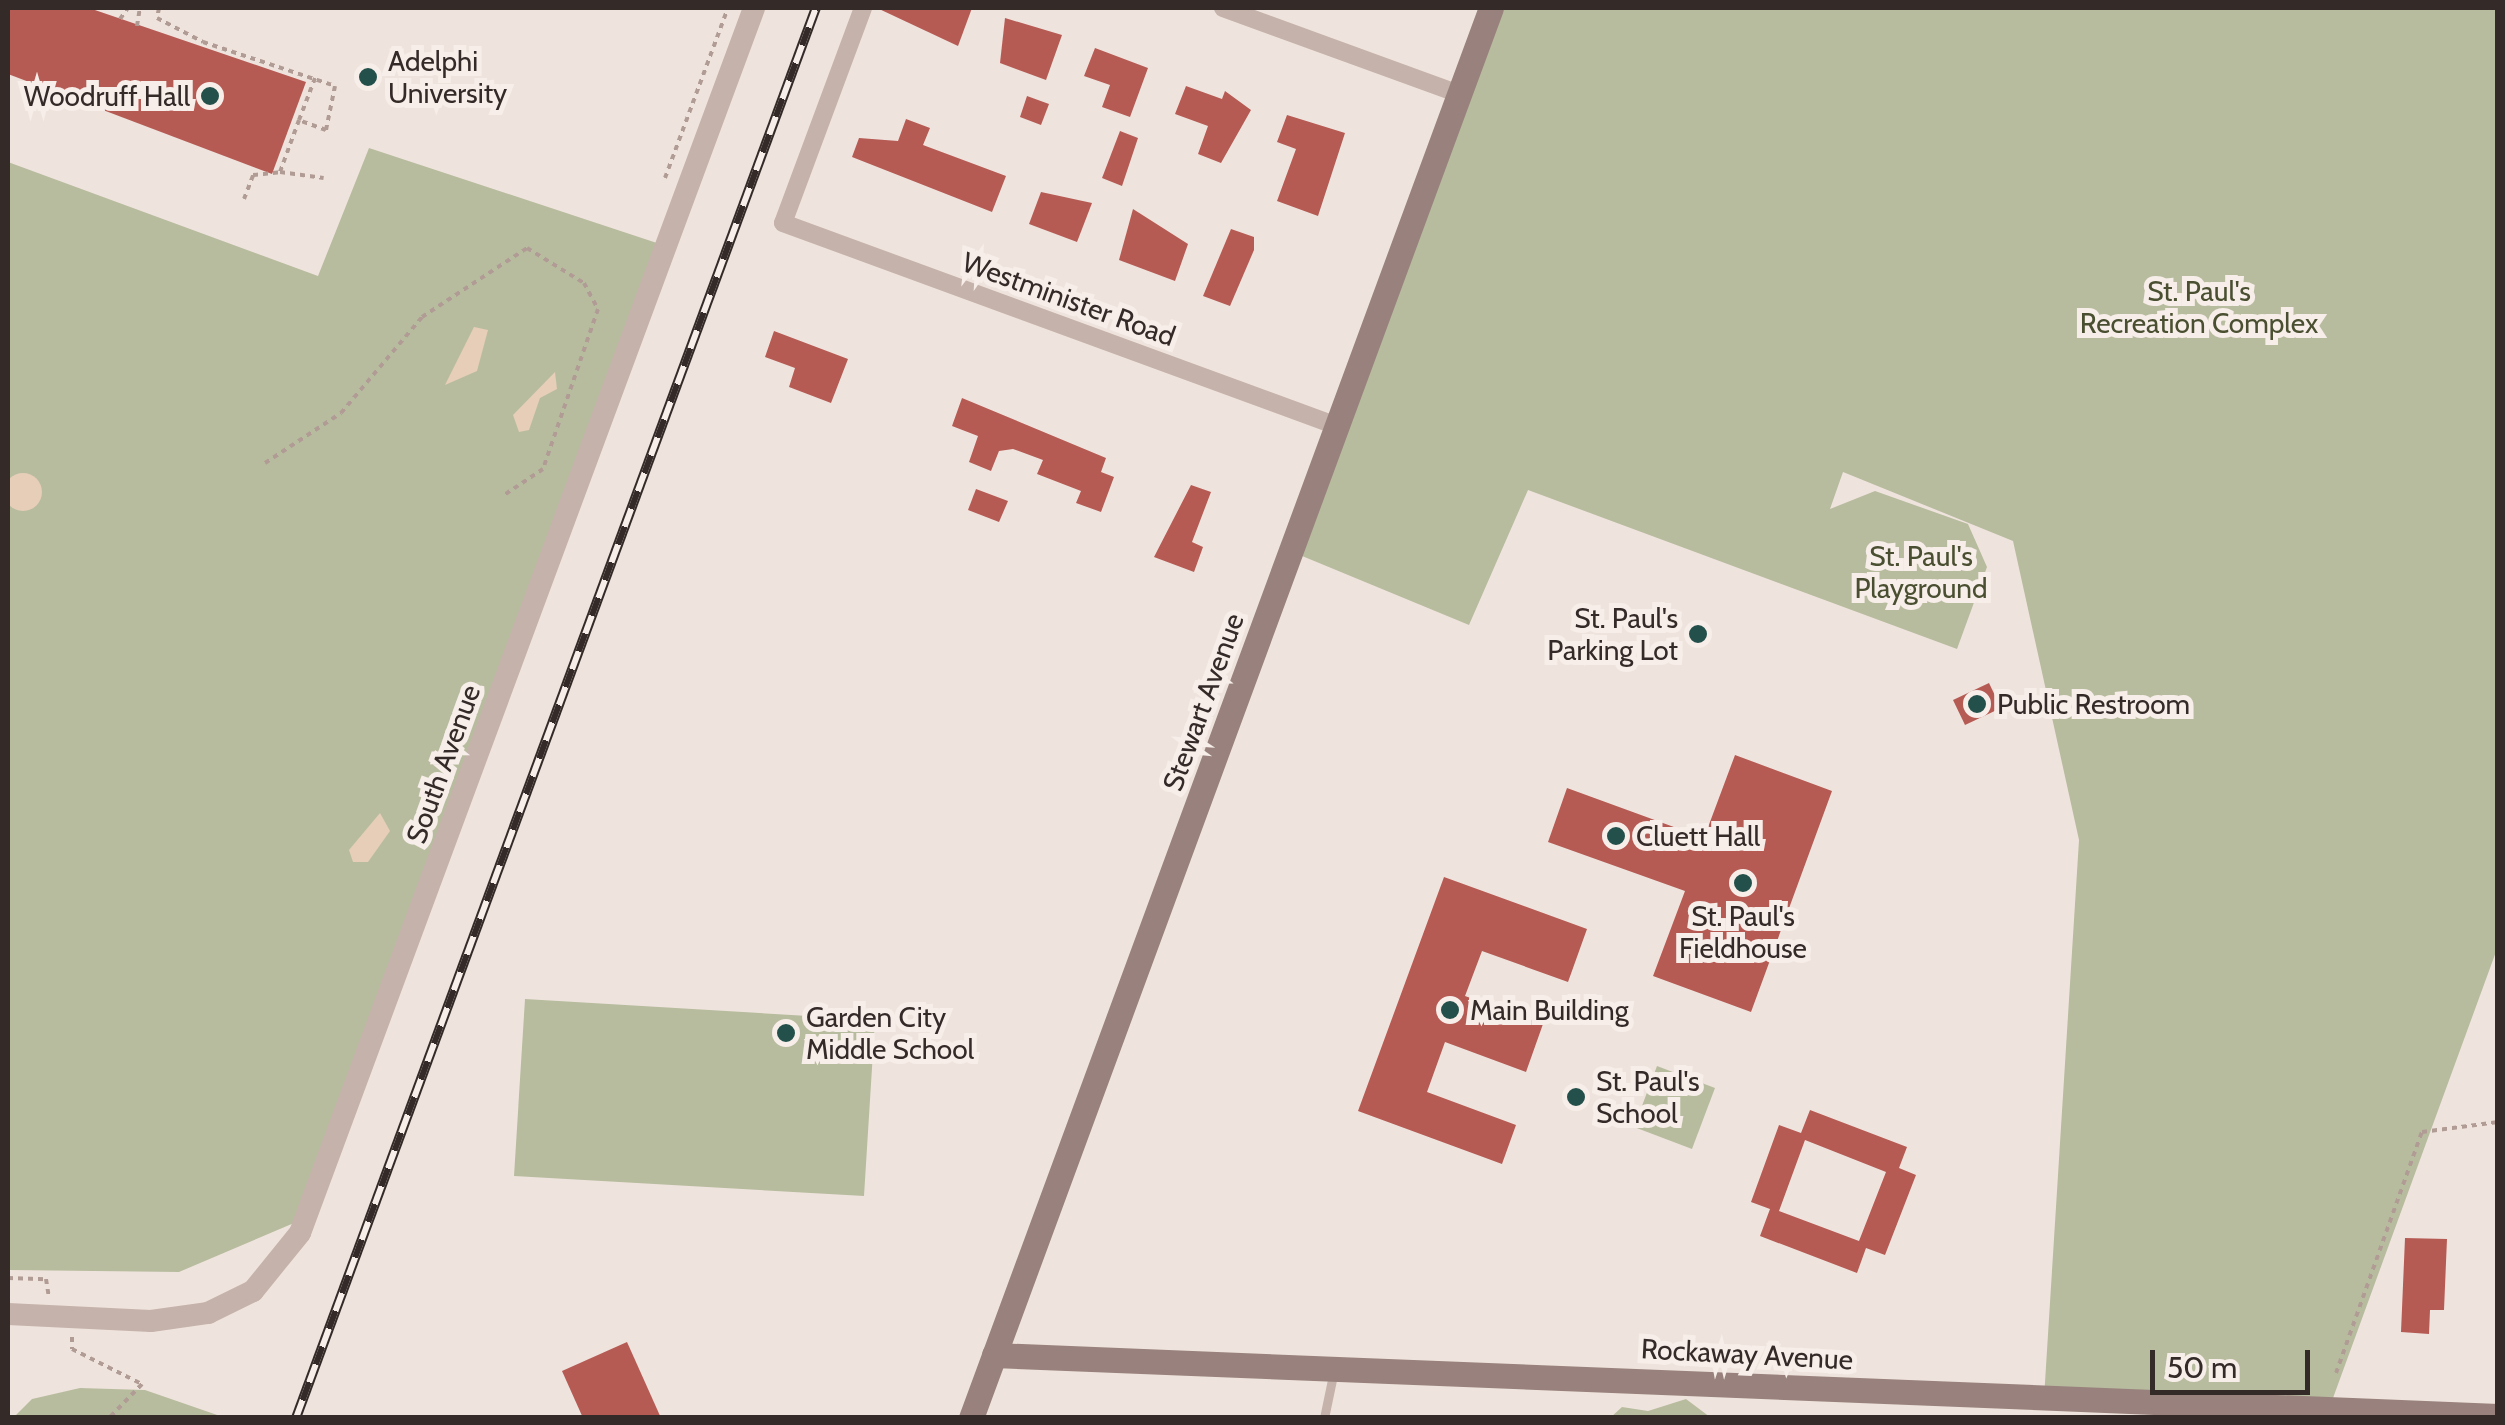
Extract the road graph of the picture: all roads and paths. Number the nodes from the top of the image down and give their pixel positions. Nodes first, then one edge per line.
1 (128, 8) edge
2 (140, 8) edge
3 (158, 8) edge
4 (728, 8) edge
5 (754, 8) edge
6 (862, 8) edge
7 (1223, 8) edge
8 (1491, 8) edge
9 (120, 19) dead end
10 (137, 26) dead end
11 (315, 77) junction
12 (1459, 94) junction
13 (299, 120) junction
14 (280, 172) junction
15 (324, 178) dead end
16 (665, 178) dead end
17 (244, 200) dead end
18 (1337, 426) junction
19 (265, 463) dead end
20 (504, 495) dead end
21 (2498, 1122) edge
22 (8, 1278) edge
23 (49, 1281) dead end
24 (8, 1314) edge
25 (72, 1349) dead end
26 (994, 1354) junction
27 (1335, 1368) junction
28 (2336, 1372) dead end
29 (2498, 1416) edge
30 (109, 1418) edge
31 (971, 1418) edge
32 (1324, 1418) edge

1 - 9 path
2 - 10 path
3 - 11 path
4 - 16 path
5 - 24 street, South Avenue
6 - 18 street, Westminister Road
7 - 12 street
8 - 12 main road, Stewart Avenue
11 - 13 path
11 - 13 path
12 - 18 main road, Stewart Avenue
13 - 14 path
14 - 15 path
14 - 17 path
18 - 26 main road, Stewart Avenue
19 - 20 path
21 - 28 path
22 - 23 path
25 - 30 path
26 - 27 main road, Rockaway Avenue
26 - 31 main road, Stewart Avenue
27 - 29 main road, Rockaway Avenue
27 - 32 lane

